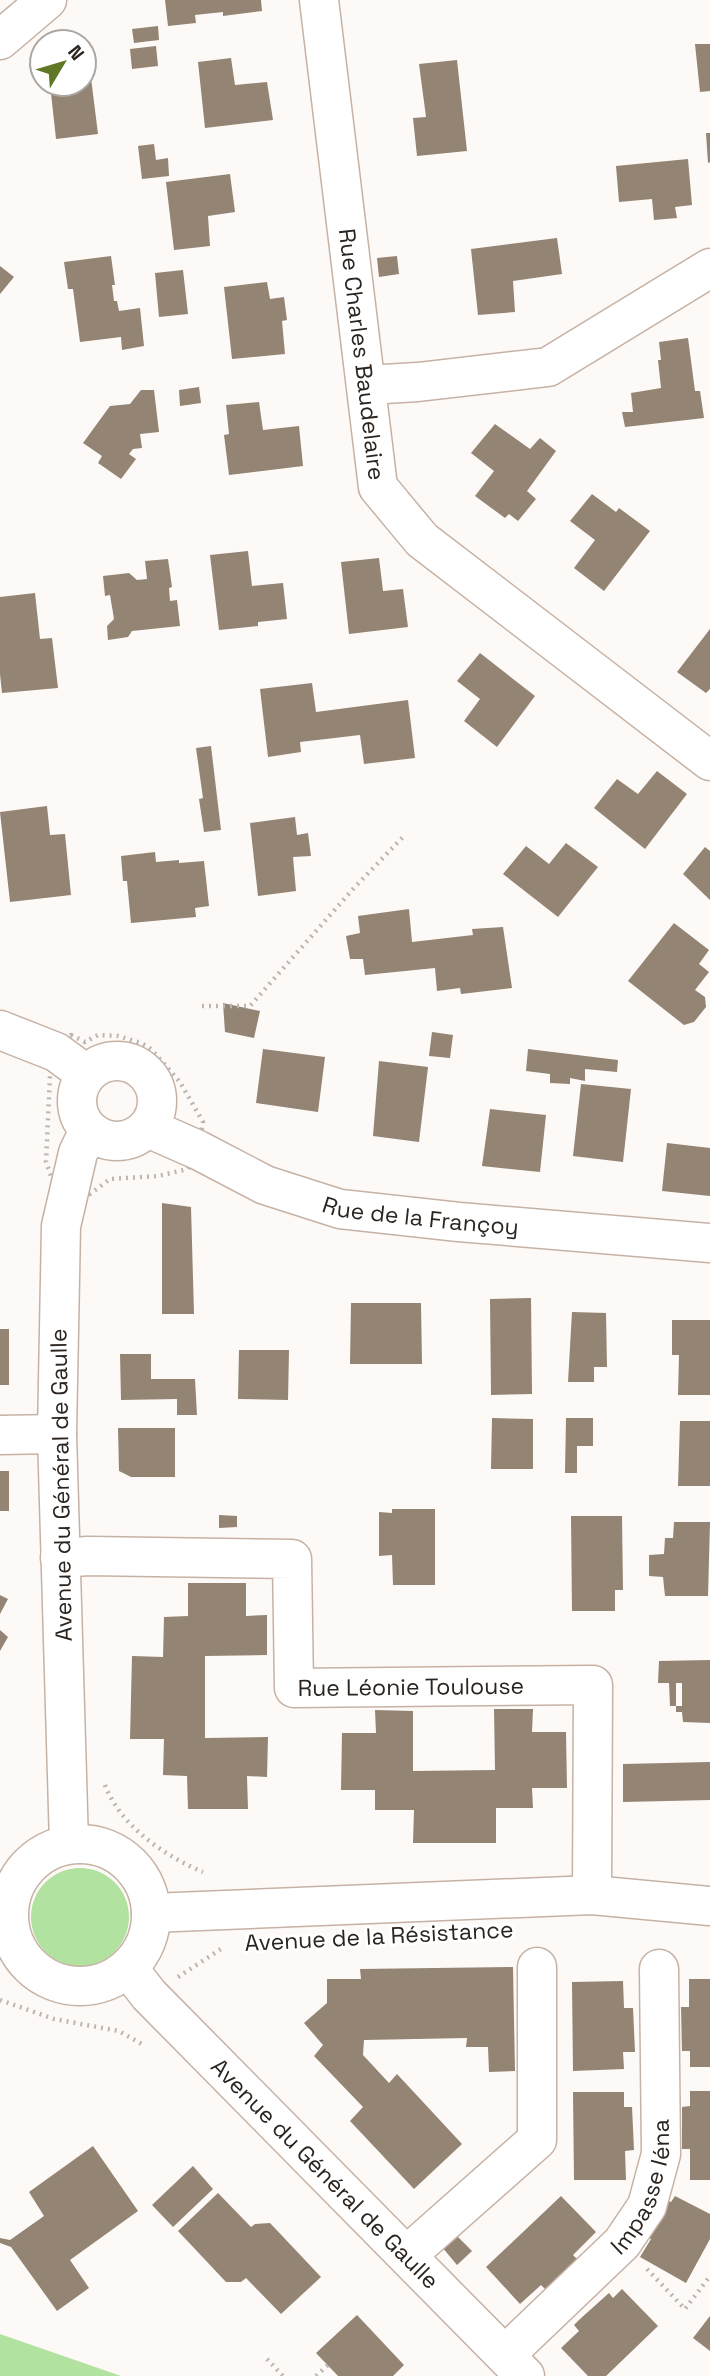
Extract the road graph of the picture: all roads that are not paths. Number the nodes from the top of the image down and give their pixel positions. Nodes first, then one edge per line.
1 (9, 0) edge
2 (47, 0) edge
3 (319, 0) edge
4 (0, 8) edge
5 (0, 40) edge
6 (710, 268) edge
7 (367, 385) junction
8 (710, 761) edge
9 (0, 1030) edge
10 (86, 1074) junction
11 (148, 1128) junction
12 (89, 1130) junction
13 (710, 1243) edge
14 (57, 1434) junction
15 (0, 1435) edge
16 (60, 1558) junction
17 (69, 1844) junction
18 (593, 1895) junction
19 (710, 1906) edge
20 (151, 1913) junction
21 (5, 1937) edge
22 (537, 1968) dead end
23 (659, 1969) dead end
24 (139, 1982) junction
25 (407, 2255) junction
26 (516, 2365) edge

1 - 4 street
2 - 5 street
3 - 7 street, Rue Charles Baudelaire
6 - 7 street
7 - 8 street, Rue Charles Baudelaire
9 - 10 street
10 - 11 street
10 - 12 street
11 - 12 street
11 - 13 street, Rue de la Françoy
12 - 14 street, Avenue du Général de Gaulle
14 - 15 street
14 - 16 street, Avenue du Général de Gaulle
16 - 17 street, Avenue du Général de Gaulle
16 - 18 street, Rue Léonie Toulouse
17 - 20 street
17 - 21 street
18 - 19 street, Avenue de la Résistance
18 - 20 street, Avenue de la Résistance
20 - 24 street
21 - 24 street
22 - 25 street
23 - 26 street, Impasse Iéna
24 - 25 street, Avenue du Général de Gaulle
25 - 26 street, Avenue du Général de Gaulle

